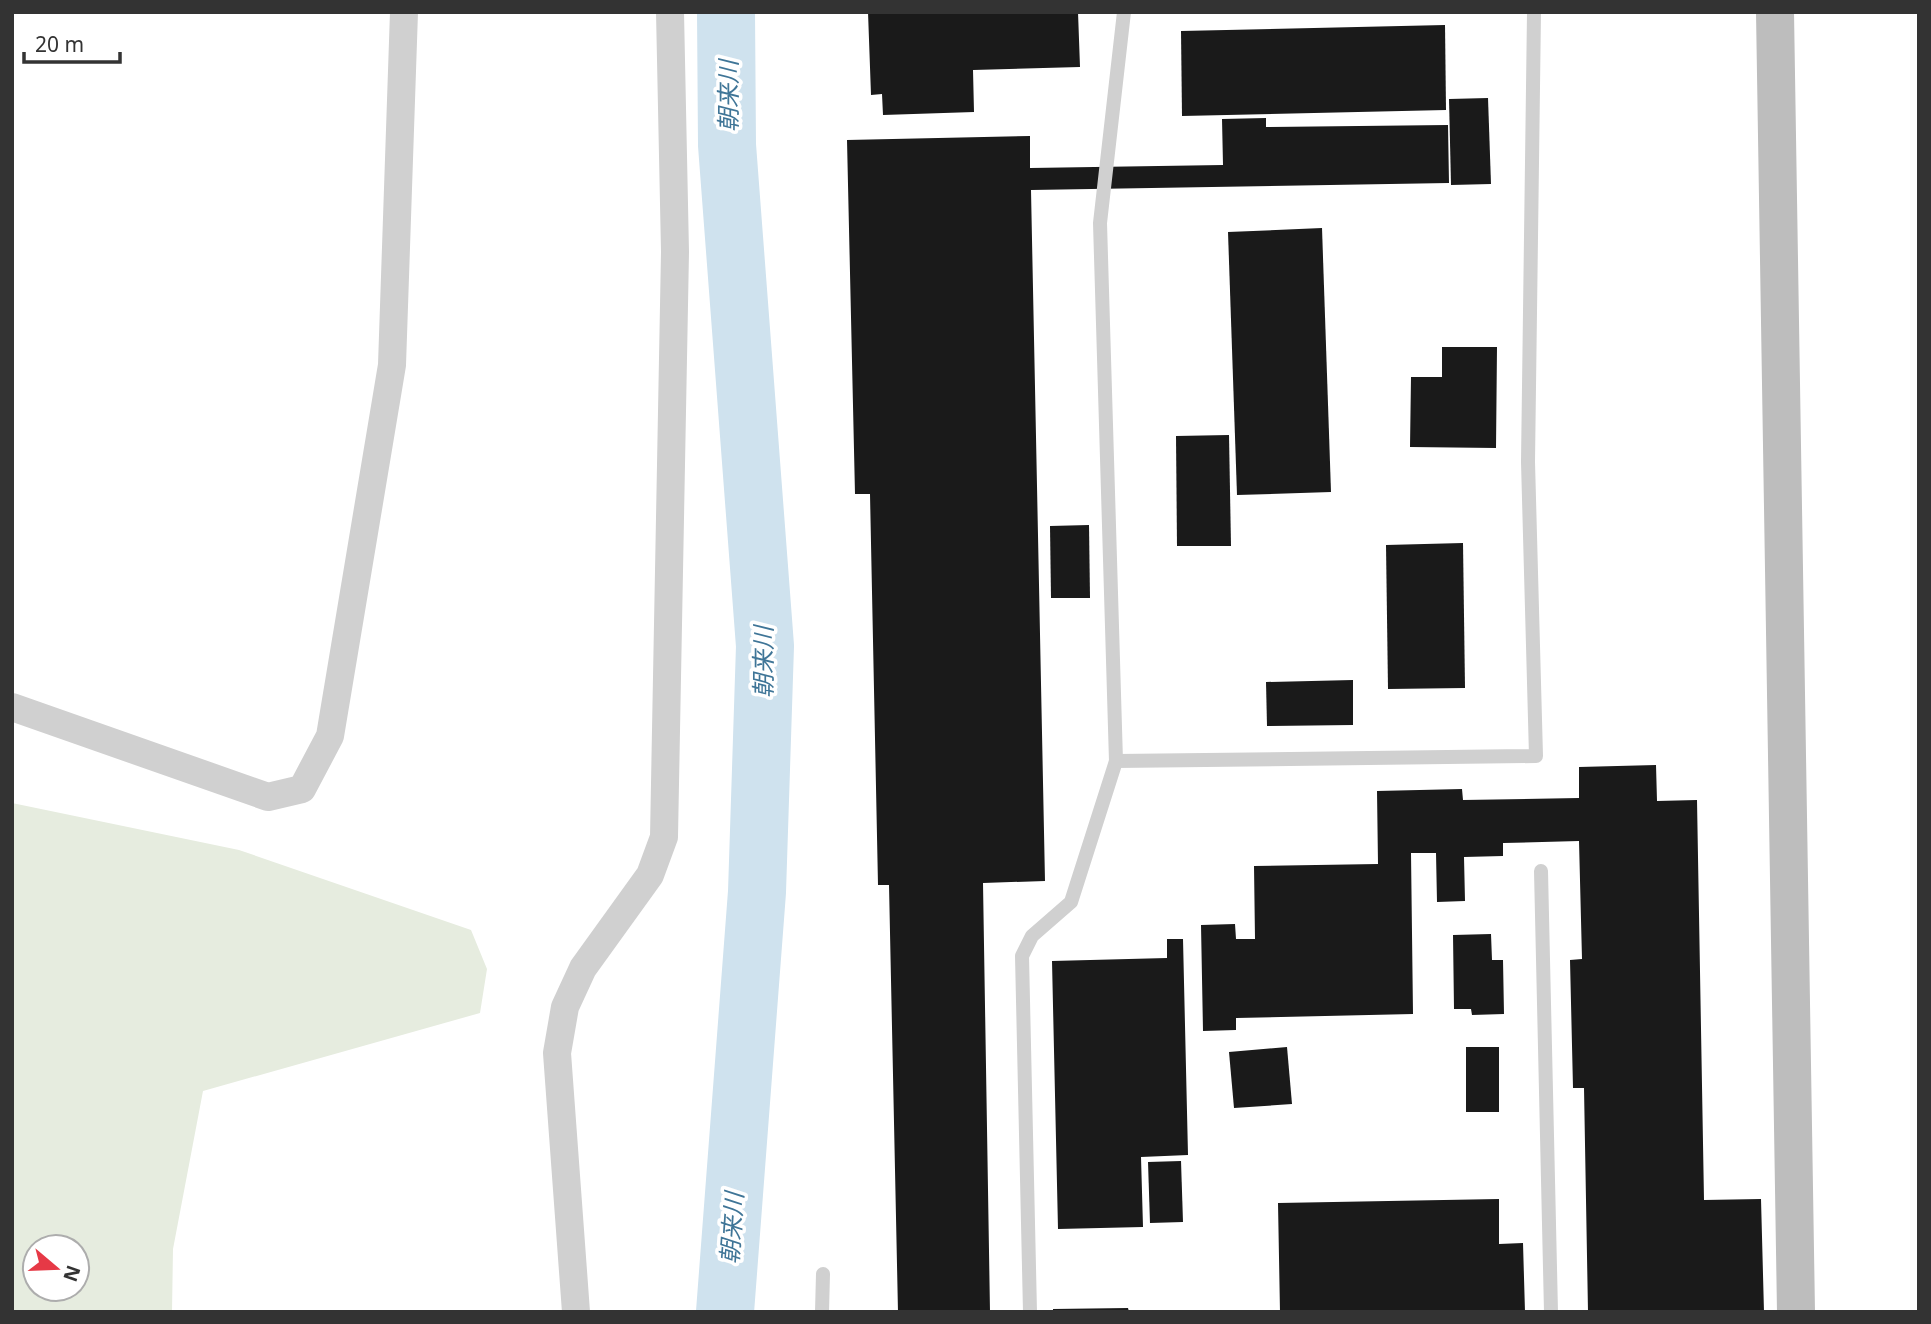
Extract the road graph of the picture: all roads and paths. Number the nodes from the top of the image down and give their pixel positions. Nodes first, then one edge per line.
1 (404, 12) edge
2 (670, 12) edge
3 (1124, 12) edge
4 (1534, 12) edge
5 (1775, 12) edge
6 (12, 708) edge
7 (1116, 761) junction
8 (1541, 871) dead end
9 (822, 1274) dead end
10 (576, 1312) edge
11 (822, 1312) edge
12 (1030, 1312) edge
13 (1551, 1312) edge
14 (1796, 1312) edge

1 - 6 street
2 - 10 street
3 - 7 lane
4 - 7 lane
5 - 14 street
7 - 12 lane
8 - 13 lane
9 - 11 lane

